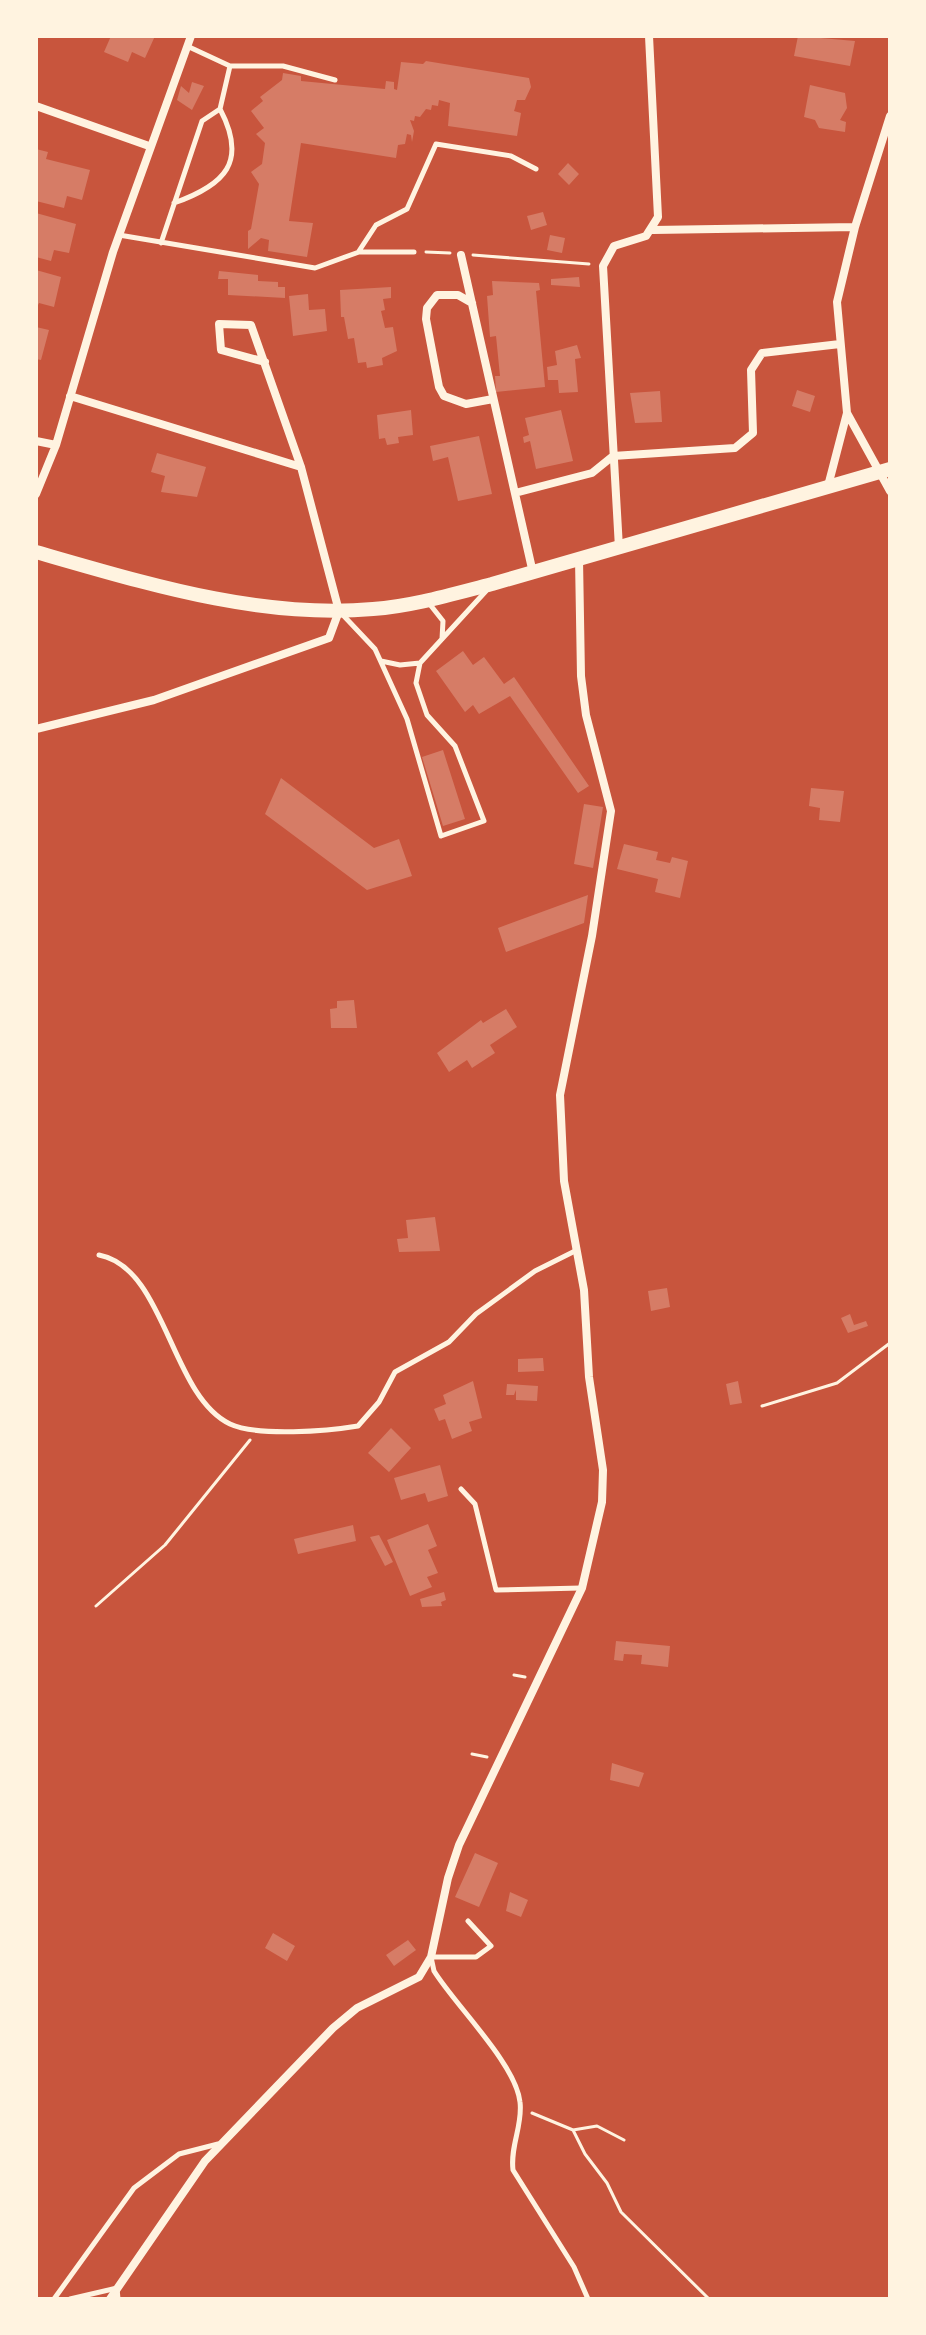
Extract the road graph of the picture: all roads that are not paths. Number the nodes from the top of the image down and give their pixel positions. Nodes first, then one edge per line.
1 (191, 36) edge
2 (649, 36) edge
3 (187, 46) junction
4 (230, 66) junction
5 (335, 80) dead end
6 (36, 106) edge
7 (220, 109) junction
8 (890, 116) edge
9 (149, 146) junction
10 (536, 169) dead end
11 (174, 203) junction
12 (855, 227) junction
13 (653, 230) junction
14 (118, 235) junction
15 (161, 243) junction
16 (359, 252) junction
17 (414, 252) road end
18 (461, 255) road end
19 (472, 303) junction
20 (840, 344) junction
21 (265, 362) junction
22 (70, 396) junction
23 (493, 399) junction
24 (847, 413) junction
25 (36, 441) edge
26 (56, 445) junction
27 (613, 456) junction
28 (301, 467) junction
29 (885, 470) edge
30 (828, 486) junction
31 (890, 491) edge
32 (515, 493) junction
33 (36, 494) edge
34 (619, 548) junction
35 (36, 552) edge
36 (579, 559) junction
37 (533, 573) junction
38 (492, 584) junction
39 (427, 601) junction
40 (339, 611) junction
41 (442, 640) junction
42 (380, 660) junction
43 (420, 663) junction
44 (36, 729) edge
45 (578, 1250) junction
46 (99, 1255) dead end
47 (461, 1489) dead end
48 (582, 1588) junction
49 (468, 1921) dead end
50 (431, 1957) junction
51 (223, 2143) junction
52 (117, 2288) junction
53 (54, 2299) edge
54 (70, 2299) edge
55 (110, 2299) edge
56 (118, 2299) edge
57 (588, 2299) edge

1 - 3 street
2 - 13 street
3 - 4 lane
3 - 9 street
4 - 5 lane
4 - 7 lane
6 - 9 street
7 - 11 lane
7 - 11 lane
8 - 12 street
9 - 14 street
10 - 16 lane
11 - 15 lane
12 - 13 street
12 - 20 street
13 - 27 street
14 - 15 lane
14 - 22 street
15 - 16 lane
16 - 17 lane
18 - 19 street
19 - 23 street
19 - 23 street
20 - 24 street
20 - 27 street
21 - 21 street
21 - 28 street
22 - 26 street
22 - 28 street
23 - 32 street
24 - 29 street
24 - 30 street
25 - 26 street
26 - 33 street
27 - 32 street
27 - 34 street
28 - 40 street
29 - 30 main road
29 - 31 street
30 - 34 main road
32 - 37 street
34 - 36 main road
35 - 40 main road
36 - 37 main road
36 - 45 street
37 - 38 main road
38 - 39 main road
38 - 41 lane
39 - 40 main road
39 - 41 lane
40 - 42 lane
40 - 44 street
41 - 43 lane
42 - 43 lane
42 - 43 lane
45 - 46 lane
45 - 48 street
47 - 48 lane
48 - 50 street
49 - 50 lane
50 - 51 street
50 - 57 lane
51 - 52 street
51 - 53 lane
52 - 54 lane
52 - 55 street
52 - 56 lane

